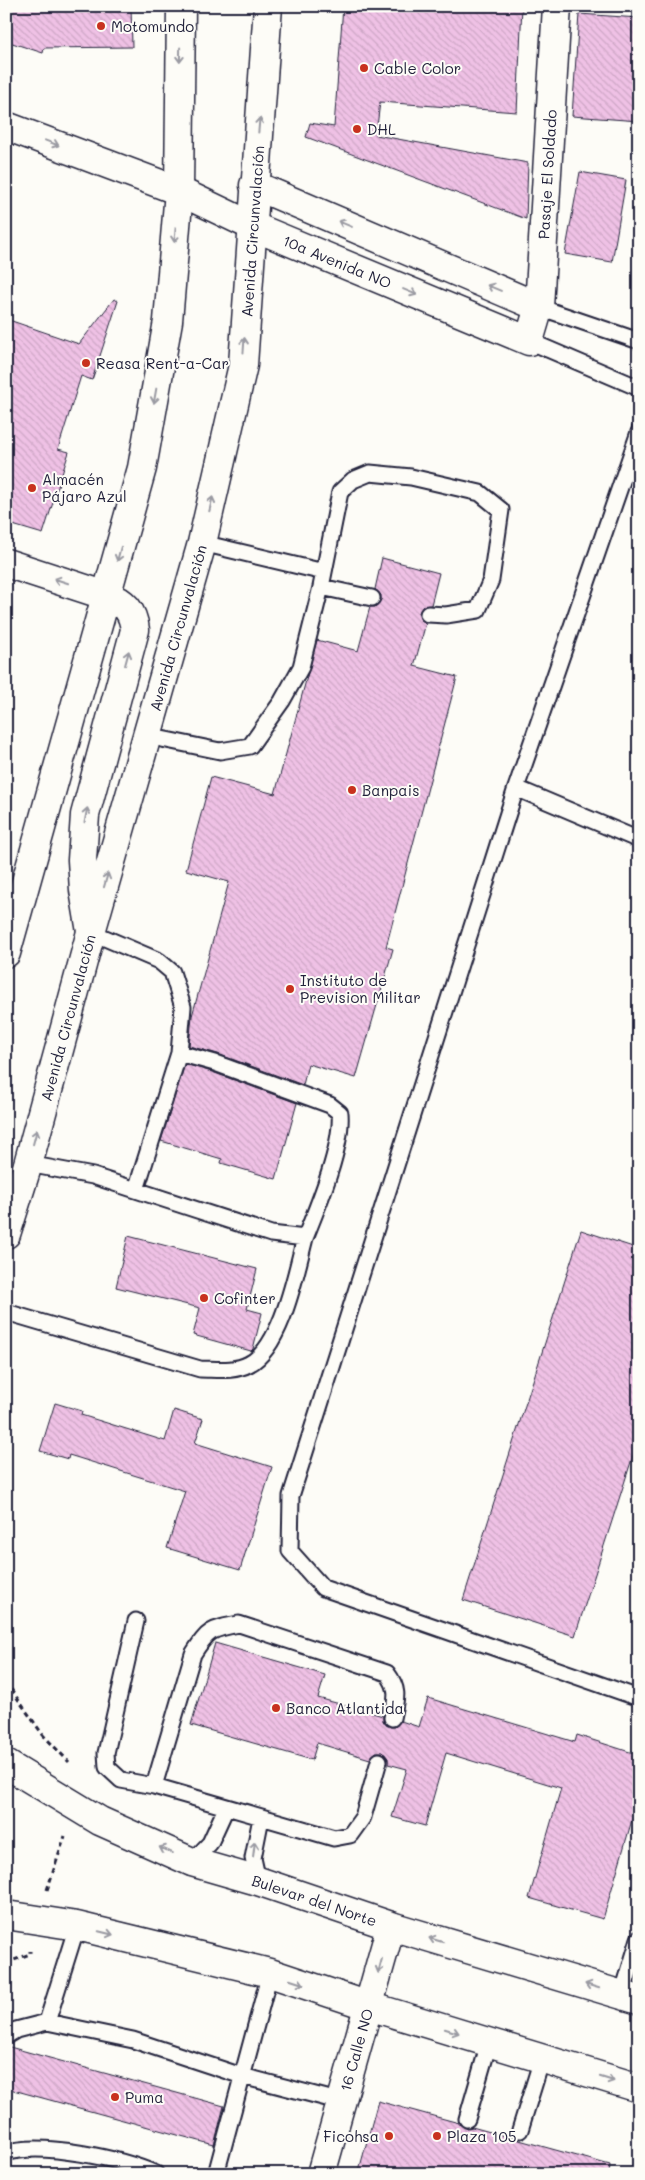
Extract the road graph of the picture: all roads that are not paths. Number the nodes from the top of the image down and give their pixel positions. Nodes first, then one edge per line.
1 (181, 6) edge
2 (268, 6) edge
3 (557, 6) edge
4 (6, 126) edge
5 (254, 185) junction
6 (179, 191) junction
7 (252, 226) junction
8 (539, 307) junction
9 (529, 341) junction
10 (639, 341) edge
11 (639, 388) edge
12 (639, 432) edge
13 (202, 543) junction
14 (6, 563) edge
15 (324, 572) junction
16 (321, 587) junction
17 (107, 596) junction
18 (372, 598) dead end
19 (428, 614) dead end
20 (147, 736) junction
21 (516, 788) junction
22 (639, 840) edge
23 (91, 932) junction
24 (6, 953) edge
25 (179, 1053) junction
26 (28, 1164) junction
27 (136, 1190) junction
28 (6, 1234) edge
29 (305, 1238) junction
30 (6, 1312) edge
31 (136, 1621) dead end
32 (639, 1698) edge
33 (392, 1718) dead end
34 (379, 1761) dead end
35 (6, 1764) edge
36 (154, 1786) junction
37 (226, 1808) junction
38 (262, 1818) junction
39 (192, 1862) junction
40 (258, 1881) junction
41 (6, 1915) edge
42 (78, 1926) junction
43 (391, 1926) junction
44 (639, 1940) edge
45 (270, 1973) junction
46 (631, 1997) edge
47 (369, 2006) junction
48 (47, 2022) junction
49 (6, 2036) edge
50 (489, 2043) junction
51 (542, 2059) junction
52 (242, 2076) junction
53 (639, 2088) edge
54 (342, 2102) junction
55 (467, 2119) dead end
56 (520, 2130) dead end
57 (6, 2153) edge
58 (156, 2174) edge
59 (216, 2174) edge
60 (321, 2174) edge

1 -> 6 main road
5 -> 2 main road, Avenida Circunvalación
3 - 8 main road, Pasaje El Soldado
4 -> 6 main road, 10a Avenida NO
5 - 7 main road, Avenida Circunvalación
8 -> 5 main road
6 - 7 main road, 10a Avenida NO
6 -> 17 main road
7 -> 9 main road, 10a Avenida NO
13 -> 7 main road, Avenida Circunvalación
8 - 9 main road, Pasaje El Soldado
8 - 10 lane
9 - 11 lane
12 - 21 lane
13 - 15 lane
13 - 20 main road, Avenida Circunvalación
17 -> 14 main road
15 - 16 lane
15 - 19 lane
16 - 18 lane
16 - 20 lane
23 -> 17 main road
17 - 24 main road
23 -> 20 main road, Avenida Circunvalación
21 - 22 lane
21 - 32 lane
23 - 25 lane
26 -> 23 main road, Avenida Circunvalación
25 - 27 lane
25 - 29 lane
26 - 27 lane
26 - 28 main road, Avenida Circunvalación
27 - 29 lane
29 - 30 lane
31 - 36 lane
33 - 36 lane
34 - 38 lane
39 -> 35 main road, Bulevar del Norte
36 - 37 lane
37 - 38 lane
37 - 39 lane
40 -> 38 lane
39 - 40 main road, Bulevar del Norte
40 - 43 main road, Bulevar del Norte
41 - 42 main road
42 -> 45 main road
42 - 48 lane
46 -> 43 main road, Bulevar del Norte
43 -> 47 main road, 16 Calle NO
44 - 46 lane
45 -> 47 main road
45 - 52 lane
47 -> 50 main road
47 - 54 main road, 16 Calle NO
48 - 49 lane
48 - 52 lane
50 - 51 main road
50 - 55 lane
51 -> 53 main road
51 - 56 lane
52 - 54 lane
52 - 59 lane
54 - 60 main road, 16 Calle NO
57 - 58 lane

